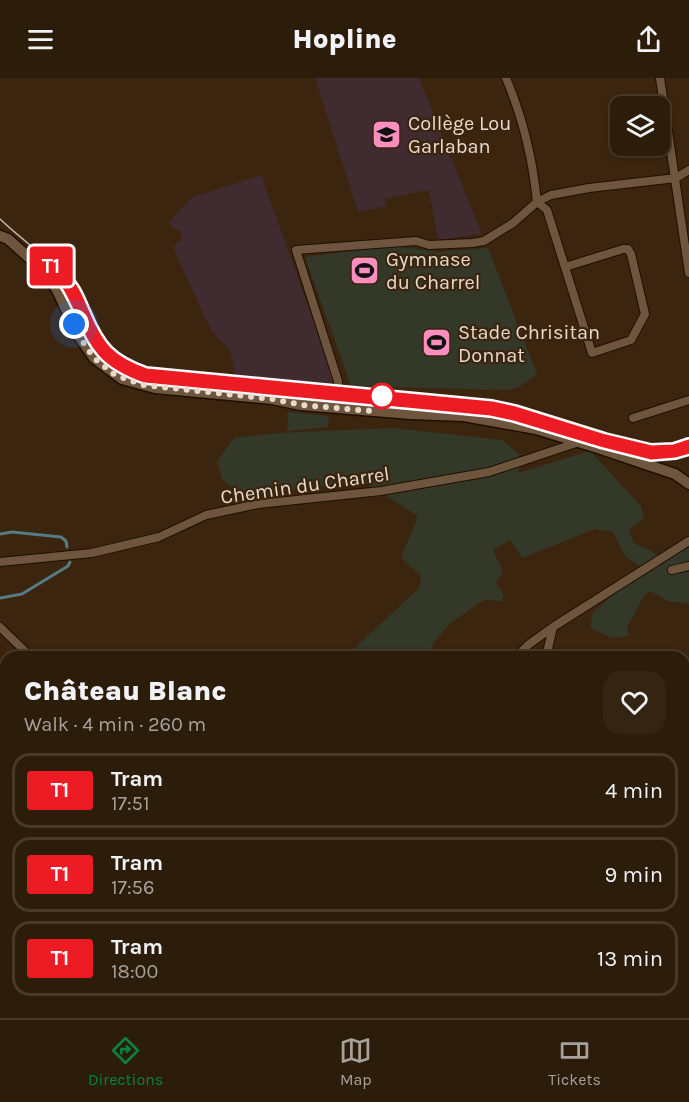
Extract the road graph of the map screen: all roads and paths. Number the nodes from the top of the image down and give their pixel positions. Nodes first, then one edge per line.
1 (506, 78) edge
2 (660, 78) edge
3 (689, 170) edge
4 (676, 178) junction
5 (537, 202) junction
6 (685, 212) edge
7 (0, 236) edge
8 (687, 239) edge
9 (565, 267) junction
10 (689, 273) edge
11 (689, 400) edge
12 (338, 408) junction
13 (633, 418) dead end
14 (579, 442) junction
15 (689, 484) edge
16 (689, 540) edge
17 (0, 562) edge
18 (689, 566) edge
19 (672, 570) dead end
20 (0, 627) edge
21 (554, 627) junction
22 (25, 651) edge
23 (522, 651) edge
24 (548, 651) edge

1 - 5 street
2 - 4 street
3 - 4 street
4 - 5 street
4 - 6 street
5 - 9 street
5 - 12 street
6 - 8 street
7 - 12 street
8 - 10 street
9 - 9 street
11 - 13 street
12 - 14 street
14 - 15 street
14 - 17 street, Chemin du Charrel
16 - 21 street
18 - 19 street
20 - 22 street
21 - 23 street
21 - 24 street

